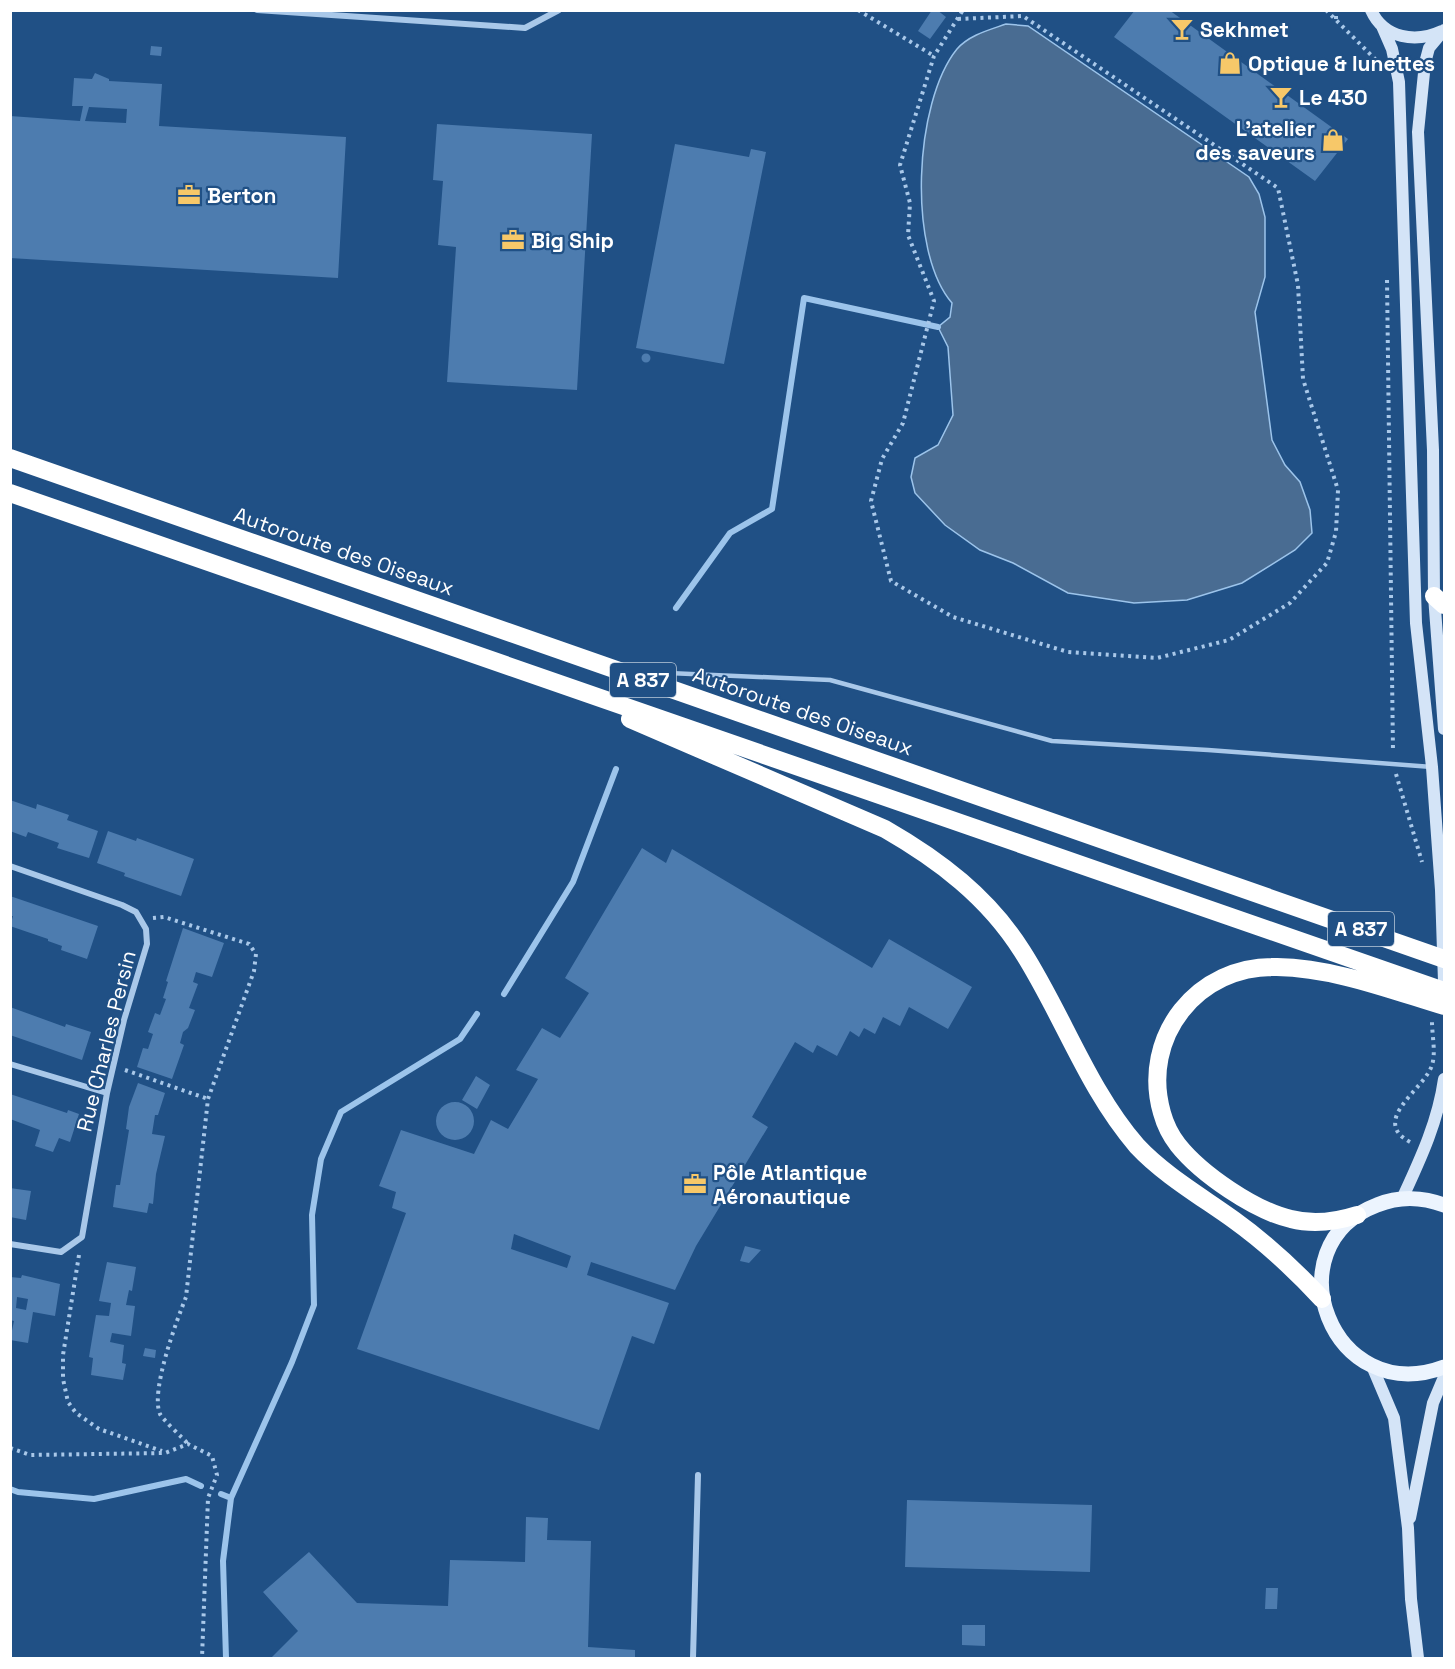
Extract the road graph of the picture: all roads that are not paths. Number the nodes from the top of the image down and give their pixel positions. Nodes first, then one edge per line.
1 (257, 10) edge
2 (559, 10) edge
3 (1371, 10) edge
4 (1382, 26) junction
5 (1444, 30) edge
6 (10, 458) edge
7 (10, 493) edge
8 (1439, 600) edge
9 (480, 655) junction
10 (617, 671) junction
11 (1444, 729) edge
12 (1432, 767) junction
13 (10, 866) edge
14 (1277, 900) junction
15 (1444, 946) edge
16 (1444, 959) edge
17 (1444, 982) edge
18 (1444, 991) edge
19 (1444, 1006) edge
20 (10, 1064) edge
21 (1444, 1079) edge
22 (107, 1092) junction
23 (1402, 1199) junction
24 (1444, 1206) edge
25 (1358, 1215) junction
26 (10, 1244) edge
27 (1322, 1299) junction
28 (1372, 1366) junction
29 (1444, 1367) edge
30 (1444, 1377) edge
31 (698, 1475) dead end
32 (1408, 1528) junction
33 (693, 1659) edge
34 (1418, 1659) edge

1 - 2 street
3 - 4 main road
4 - 5 main road
4 - 12 main road
5 - 8 main road
6 - 10 highway, Autoroute des Oiseaux / A 837
7 - 9 highway, A 837
8 - 11 main road
9 - 18 highway, A 837
9 - 27 highway
10 - 12 lane
10 - 14 highway, Autoroute des Oiseaux / A 837
12 - 17 main road
13 - 22 street, Rue Charles Persin
14 - 15 highway
14 - 16 highway, Autoroute des Oiseaux / A 837
19 - 25 highway
20 - 22 street
21 - 23 main road
22 - 26 street, Rue Charles Persin
23 - 24 main road
23 - 25 main road
25 - 27 main road
27 - 28 main road
28 - 29 main road
28 - 32 main road
30 - 32 main road
31 - 33 street
32 - 34 main road

